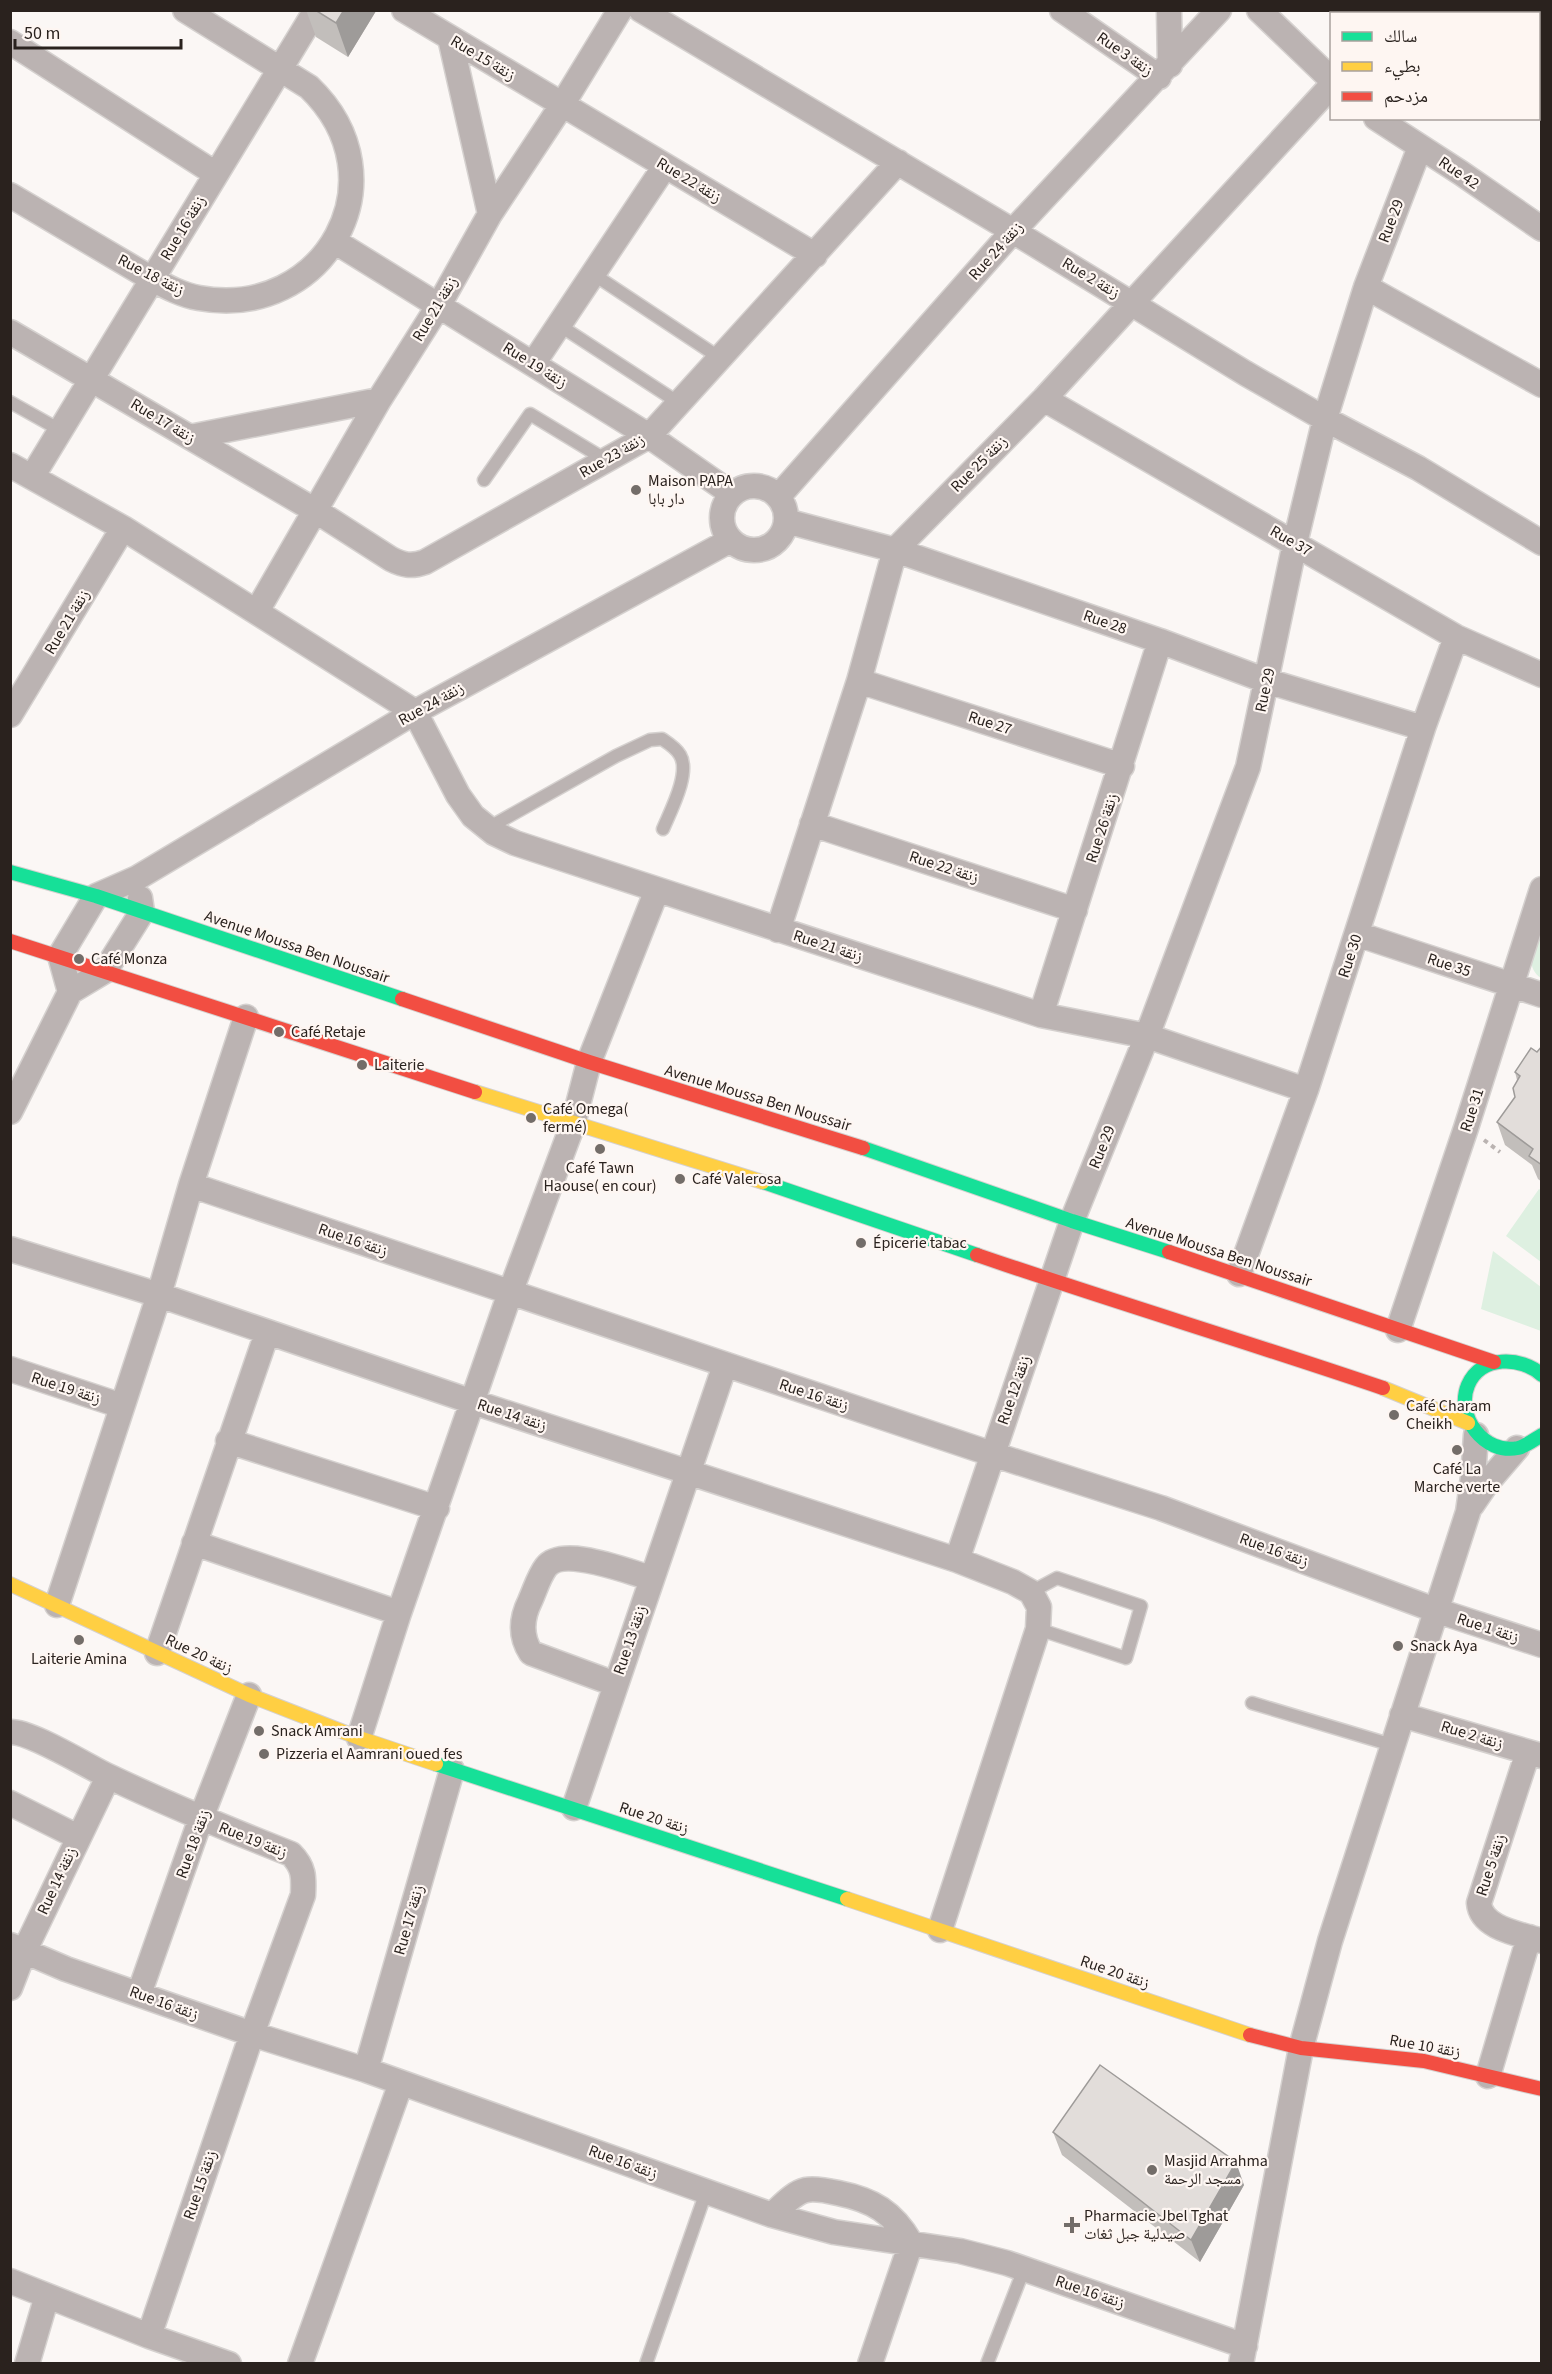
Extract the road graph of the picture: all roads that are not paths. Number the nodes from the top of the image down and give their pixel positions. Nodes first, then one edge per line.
1 (185, 10) edge
2 (316, 10) edge
3 (404, 10) edge
4 (620, 10) edge
5 (641, 10) edge
6 (1062, 10) edge
7 (1169, 10) edge
8 (1220, 10) edge
9 (1259, 10) edge
10 (450, 38) junction
11 (10, 42) edge
12 (280, 68) junction
13 (1164, 71) junction
14 (1330, 78) edge
15 (1330, 87) edge
16 (562, 105) junction
17 (1379, 120) edge
18 (1420, 147) junction
19 (898, 162) junction
20 (665, 166) junction
21 (216, 174) junction
22 (10, 195) edge
23 (490, 214) junction
24 (1542, 229) edge
25 (1013, 231) junction
26 (334, 241) junction
27 (815, 255) junction
28 (593, 274) junction
29 (152, 279) junction
30 (1366, 286) junction
31 (1132, 303) junction
32 (439, 305) junction
33 (559, 325) junction
34 (10, 332) edge
35 (720, 358) junction
36 (533, 364) junction
37 (91, 379) junction
38 (1542, 385) edge
39 (1044, 399) junction
40 (379, 400) junction
41 (10, 402) edge
42 (679, 403) junction
43 (1325, 420) junction
44 (60, 430) junction
45 (649, 436) junction
46 (190, 438) junction
47 (606, 460) junction
48 (10, 465) edge
49 (32, 477) junction
50 (484, 480) dead end
51 (732, 494) junction
52 (778, 497) junction
53 (316, 510) junction
54 (786, 521) junction
55 (123, 528) junction
56 (731, 540) junction
57 (1294, 543) junction
58 (1542, 543) edge
59 (895, 550) junction
60 (257, 611) junction
61 (1456, 637) junction
62 (1160, 641) junction
63 (1542, 675) edge
64 (859, 681) junction
65 (1267, 681) junction
66 (415, 712) junction
67 (10, 715) edge
68 (1423, 728) junction
69 (1122, 766) junction
70 (812, 824) junction
71 (488, 828) junction
72 (663, 829) dead end
73 (10, 872) edge
74 (137, 878) junction
75 (1541, 889) edge
76 (657, 890) junction
77 (96, 896) junction
78 (1075, 910) junction
79 (142, 912) junction
80 (778, 930) junction
81 (1357, 934) junction
82 (10, 941) edge
83 (60, 956) junction
84 (105, 971) junction
85 (1511, 985) junction
86 (70, 992) junction
87 (1542, 995) edge
88 (1041, 1015) junction
89 (246, 1017) junction
90 (1147, 1036) junction
91 (589, 1062) junction
92 (1306, 1090) junction
93 (10, 1112) edge
94 (573, 1124) junction
95 (191, 1185) junction
96 (1072, 1221) junction
97 (10, 1249) edge
98 (1239, 1274) junction
99 (1052, 1281) junction
100 (510, 1293) junction
101 (159, 1295) junction
102 (1398, 1330) junction
103 (267, 1333) junction
104 (1494, 1362) junction
105 (725, 1365) junction
106 (12, 1373) edge
107 (1542, 1375) edge
108 (473, 1402) junction
109 (122, 1406) junction
110 (1472, 1429) junction
111 (228, 1441) junction
112 (1533, 1443) edge
113 (992, 1454) junction
114 (687, 1471) junction
115 (437, 1508) junction
116 (1468, 1512) junction
117 (195, 1543) junction
118 (957, 1560) junction
119 (651, 1578) junction
120 (10, 1584) edge
121 (1022, 1587) junction
122 (57, 1605) junction
123 (1435, 1610) junction
124 (399, 1613) junction
125 (1038, 1629) junction
126 (1542, 1646) edge
127 (157, 1653) junction
128 (615, 1684) junction
129 (249, 1695) junction
130 (1252, 1703) dead end
131 (1402, 1715) junction
132 (10, 1731) edge
133 (359, 1738) junction
134 (1392, 1745) junction
135 (1535, 1754) edge
136 (452, 1770) junction
137 (108, 1777) junction
138 (10, 1803) edge
139 (574, 1808) junction
140 (201, 1818) junction
141 (78, 1837) junction
142 (940, 1930) junction
143 (1535, 1939) edge
144 (17, 1949) edge
145 (10, 1988) edge
146 (139, 1994) junction
147 (252, 2034) junction
148 (1301, 2048) junction
149 (366, 2070) junction
150 (1488, 2076) junction
151 (401, 2084) junction
152 (1542, 2089) edge
153 (706, 2192) junction
154 (772, 2215) junction
155 (911, 2243) junction
156 (1024, 2269) junction
157 (10, 2282) edge
158 (47, 2296) junction
159 (149, 2336) junction
160 (1243, 2355) edge
161 (27, 2364) edge
162 (229, 2364) edge
163 (300, 2364) edge
164 (646, 2364) edge
165 (870, 2364) edge
166 (987, 2364) edge

1 - 12 street
2 - 12 street, Rue 16 زنقة
3 - 10 street, Rue 15 زنقة
4 - 16 street, Rue 21 زنقة
5 - 19 street, Rue 2 زنقة
6 - 13 street, Rue 3 زنقة
7 - 13 street
8 - 13 street, Rue 24 زنقة
9 - 14 street
10 - 16 street, Rue 15 زنقة
10 - 23 street
11 - 21 street
12 - 21 street, Rue 16 زنقة
12 - 26 street, Rue 18 زنقة
13 - 25 street, Rue 24 زنقة
15 - 31 street, Rue 25 زنقة
16 - 20 street, Rue 22 زنقة
16 - 23 street, Rue 21 زنقة
17 - 18 street, Rue 42
18 - 24 street, Rue 42
18 - 30 street, Rue 29
19 - 25 street, Rue 2 زنقة
19 - 27 street, Rue 23 زنقة
20 - 27 street, Rue 22 زنقة
20 - 28 street
21 - 29 street, Rue 16 زنقة
22 - 29 street, Rue 18 زنقة
23 - 32 street, Rue 21 زنقة
25 - 31 street, Rue 2 زنقة
25 - 52 street, Rue 24 زنقة
26 - 29 street, Rue 18 زنقة
26 - 32 street, Rue 19 زنقة
27 - 35 street, Rue 23 زنقة
28 - 33 street
28 - 35 lane
29 - 37 street, Rue 16 زنقة
30 - 38 street
30 - 43 street, Rue 29
31 - 39 street, Rue 25 زنقة
31 - 43 street, Rue 2 زنقة
32 - 36 street, Rue 19 زنقة
32 - 40 street, Rue 21 زنقة
33 - 36 street
33 - 42 lane
34 - 37 street, Rue 17 زنقة
35 - 42 street, Rue 23 زنقة
36 - 45 street, Rue 19 زنقة
37 - 44 street, Rue 16 زنقة
37 - 46 street, Rue 17 زنقة
39 - 57 street, Rue 37
39 - 59 street, Rue 25 زنقة
40 - 46 street
40 - 53 street, Rue 21 زنقة
41 - 44 lane
42 - 45 street, Rue 23 زنقة
43 - 57 street, Rue 29
43 - 58 street, Rue 2 زنقة
44 - 49 street, Rue 16 زنقة
45 - 47 street, Rue 23 زنقة
45 - 51 street, Rue 19 زنقة
46 - 53 street, Rue 17 زنقة
47 - 50 lane
47 - 53 street, Rue 23 زنقة
48 - 49 street
49 - 55 street
51 - 52 street
51 - 56 street
52 - 54 street
53 - 60 street, Rue 21 زنقة
54 - 56 street
54 - 59 street, Rue 28
55 - 60 street
55 - 67 street, Rue 21 زنقة
56 - 66 street, Rue 24 زنقة
57 - 61 street, Rue 37
57 - 65 street, Rue 29
59 - 62 street, Rue 28
59 - 64 street, Rue 25 زنقة
60 - 66 street
61 - 63 street, Rue 37
61 - 68 street, Rue 30
62 - 65 street, Rue 28
62 - 69 street, Rue 26 زنقة
64 - 69 street, Rue 27
64 - 70 street, Rue 25 زنقة
65 - 68 street, Rue 28
65 - 90 street, Rue 29
66 - 71 street, Rue 21 زنقة
66 - 74 street, Rue 24 زنقة
68 - 81 street, Rue 30
69 - 78 street, Rue 26 زنقة
70 - 78 street, Rue 22 زنقة
70 - 80 street, Rue 25 زنقة
71 - 72 lane
71 - 76 street, Rue 21 زنقة
73 - 77 street, Avenue Moussa Ben Noussair
74 - 77 street, Rue 24 زنقة
74 - 79 street
75 - 85 street, Rue 31
76 - 80 street, Rue 21 زنقة
76 - 91 street
77 - 79 street, Avenue Moussa Ben Noussair
77 - 83 street
78 - 88 street, Rue 26 زنقة
79 - 84 street
79 - 91 street, Avenue Moussa Ben Noussair
80 - 88 street, Rue 21 زنقة
81 - 85 street, Rue 35
81 - 92 street, Rue 30
82 - 83 street
83 - 84 street
83 - 86 street
84 - 86 street
84 - 89 street
85 - 87 street, Rue 35
85 - 102 street, Rue 31
86 - 93 street
88 - 90 street, Rue 21 زنقة
89 - 94 street
89 - 95 street
90 - 92 street, Rue 21 زنقة
90 - 96 street, Rue 29
91 - 94 street
91 - 96 street, Avenue Moussa Ben Noussair
92 - 98 street, Rue 30
94 - 99 street
94 - 100 street
95 - 100 street, Rue 16 زنقة
95 - 101 street
96 - 98 street, Avenue Moussa Ben Noussair
96 - 99 street, Rue 12 زنقة
97 - 101 street, Rue 14 زنقة
98 - 102 street, Avenue Moussa Ben Noussair
99 - 110 street
99 - 113 street, Rue 12 زنقة
100 - 105 street, Rue 16 زنقة
100 - 108 street
101 - 103 street, Rue 14 زنقة
101 - 109 street
102 - 104 street, Avenue Moussa Ben Noussair
103 - 108 street, Rue 14 زنقة
103 - 111 street
104 - 107 street, Avenue Moussa Ben Noussair
104 - 110 street
105 - 113 street, Rue 16 زنقة
105 - 114 street, Rue 13 زنقة
106 - 109 street, Rue 19 زنقة
108 - 114 street, Rue 14 زنقة
108 - 115 street
109 - 122 street
110 - 112 street
110 - 116 street
111 - 115 street
111 - 117 street
112 - 116 street
113 - 118 street, Rue 12 زنقة
113 - 123 street, Rue 16 زنقة
114 - 118 street, Rue 14 زنقة
114 - 119 street, Rue 13 زنقة
115 - 124 street
116 - 123 street
117 - 124 street
117 - 127 street
118 - 121 street, Rue 14 زنقة
119 - 128 street, Rue 13 زنقة
119 - 128 street
120 - 122 street, Rue 20 زنقة
121 - 125 street
121 - 125 lane
122 - 127 street, Rue 20 زنقة
123 - 126 street, Rue 1 زنقة
123 - 131 street
124 - 133 street
125 - 142 street
127 - 129 street, Rue 20 زنقة
128 - 139 street, Rue 13 زنقة
129 - 133 street, Rue 20 زنقة
129 - 140 street, Rue 18 زنقة
130 - 134 lane
131 - 134 street
131 - 135 street, Rue 2 زنقة
132 - 137 street, Rue 19 زنقة
133 - 136 street, Rue 20 زنقة
134 - 148 street
135 - 143 street, Rue 5 زنقة
136 - 139 street, Rue 20 زنقة
136 - 149 street, Rue 17 زنقة
137 - 140 street, Rue 19 زنقة
137 - 141 street, Rue 14 زنقة
138 - 141 street
139 - 142 street, Rue 20 زنقة
140 - 146 street, Rue 18 زنقة
140 - 147 street, Rue 19 زنقة
141 - 144 street, Rue 14 زنقة
142 - 148 street, Rue 20 زنقة
143 - 150 street
144 - 145 street, Rue 14 زنقة
144 - 146 street, Rue 16 زنقة
146 - 147 street, Rue 16 زنقة
147 - 149 street, Rue 16 زنقة
147 - 159 street, Rue 15 زنقة
148 - 150 street, Rue 10 زنقة
148 - 160 street
149 - 151 street, Rue 16 زنقة
150 - 152 street, Rue 10 زنقة
151 - 153 street, Rue 16 زنقة
151 - 163 street
153 - 154 street, Rue 16 زنقة
153 - 164 lane
154 - 155 street, Rue 16 زنقة
154 - 155 street
155 - 156 street, Rue 16 زنقة
155 - 165 street
156 - 160 street, Rue 16 زنقة
156 - 166 lane
157 - 158 street
158 - 159 street
158 - 161 street
159 - 162 street

